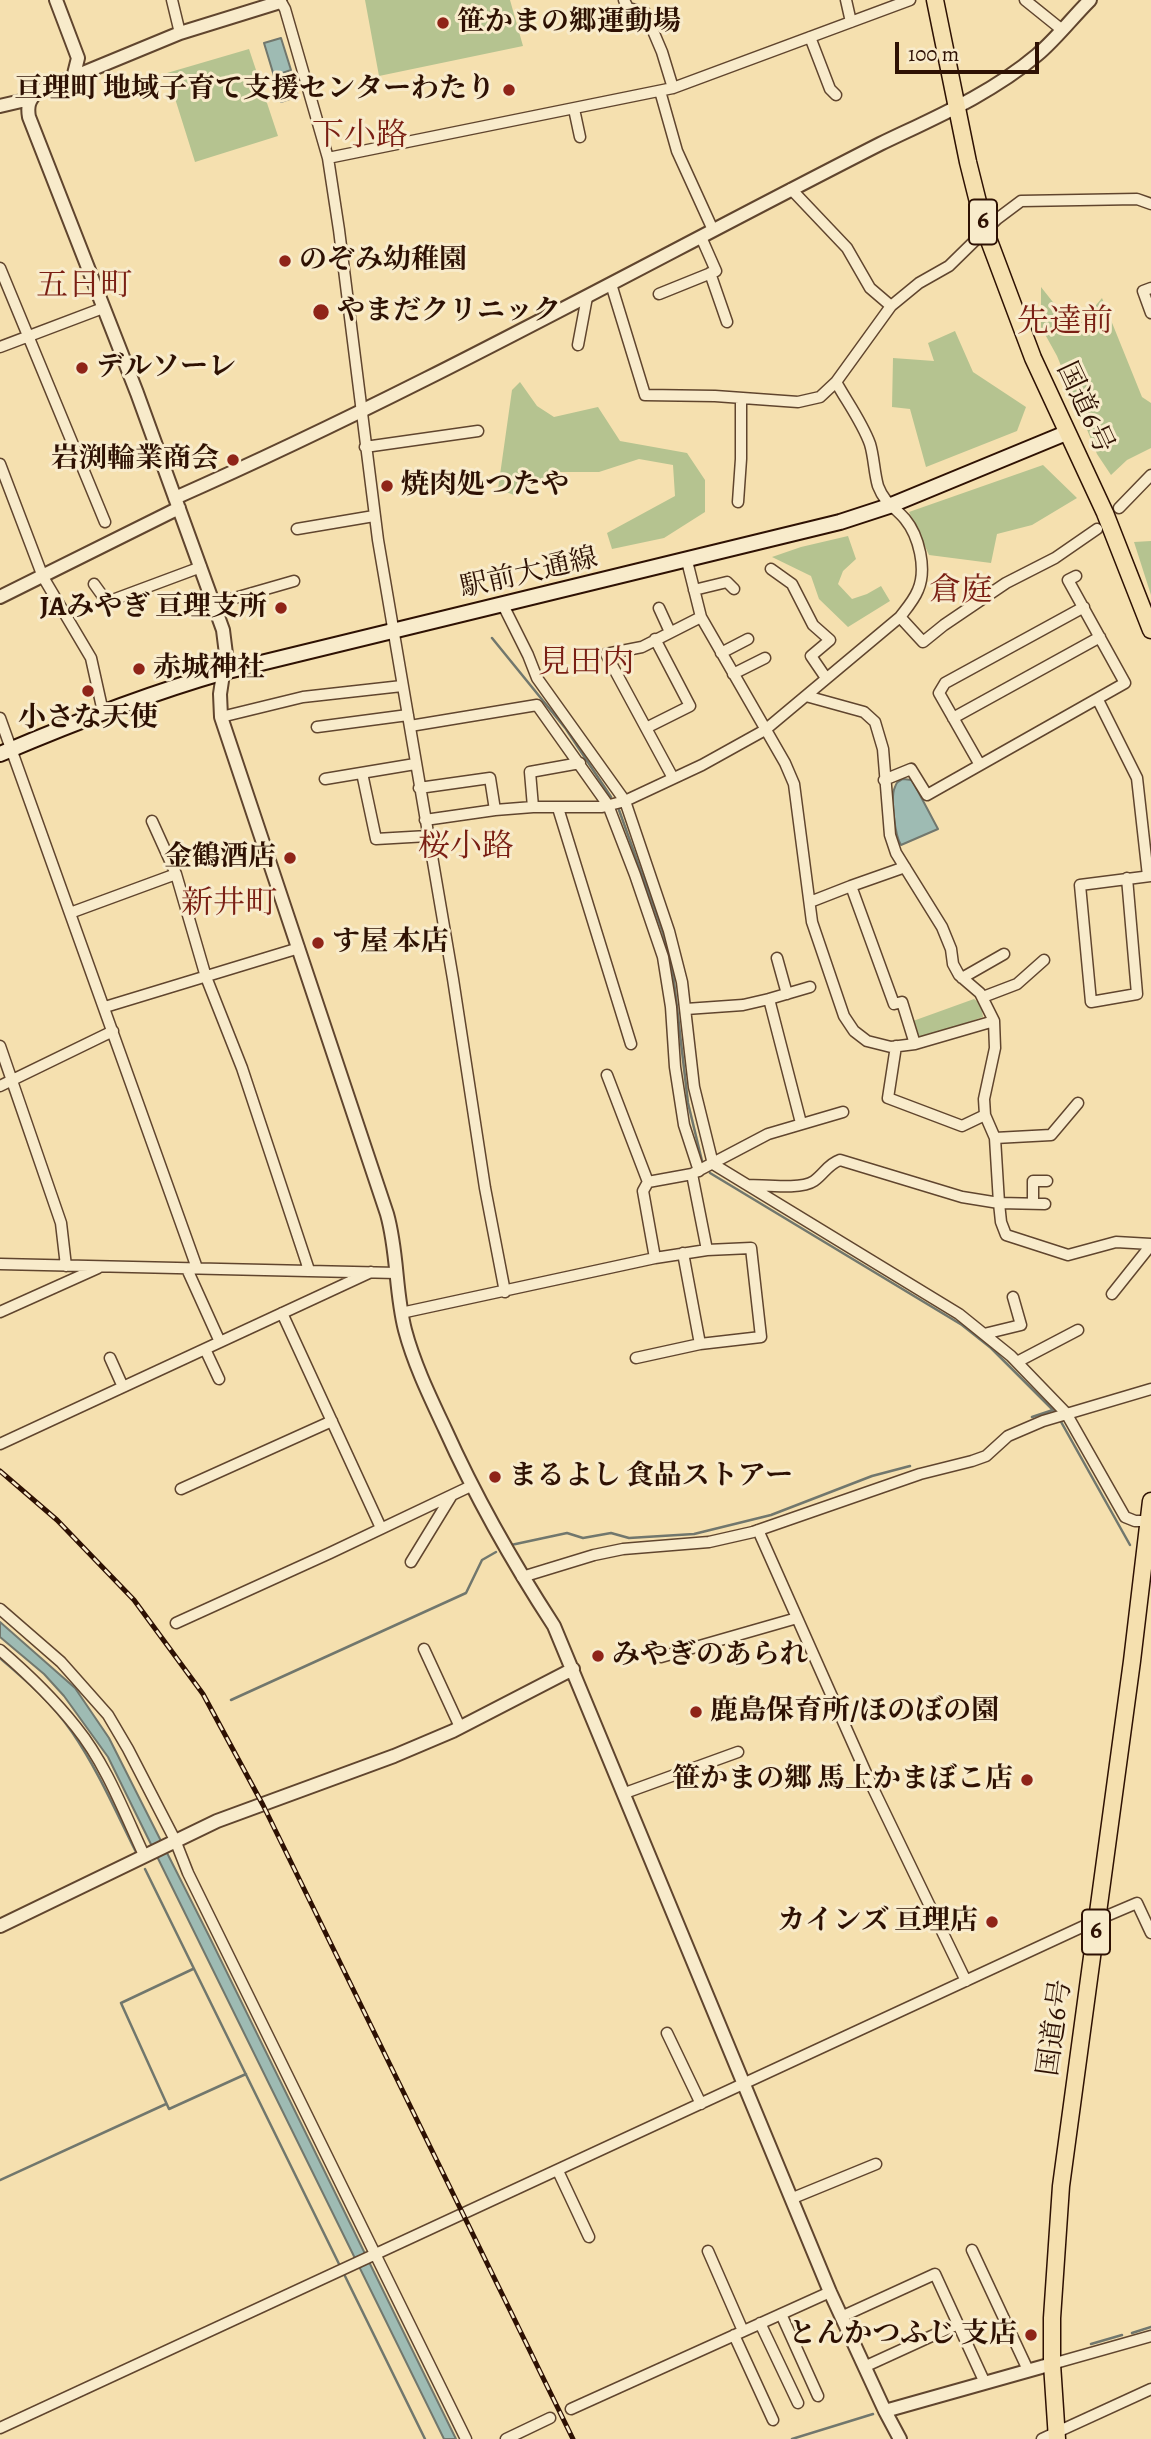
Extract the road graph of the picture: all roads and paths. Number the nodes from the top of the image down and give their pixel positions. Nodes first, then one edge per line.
1 (56, 0) edge
2 (172, 0) edge
3 (624, 0) edge
4 (846, 0) edge
5 (910, 0) edge
6 (935, 0) edge
7 (1024, 0) edge
8 (1090, 0) edge
9 (280, 1) edge
10 (851, 22) junction
11 (1061, 29) junction
12 (180, 33) junction
13 (810, 37) junction
14 (73, 78) junction
15 (673, 88) junction
16 (660, 91) junction
17 (836, 95) dead end
18 (30, 99) junction
19 (0, 106) edge
20 (956, 107) junction
21 (574, 109) junction
22 (580, 138) dead end
23 (328, 158) junction
24 (791, 189) junction
25 (1151, 204) edge
26 (713, 230) junction
27 (985, 230) junction
28 (701, 237) junction
29 (0, 268) edge
30 (710, 273) junction
31 (611, 284) junction
32 (1151, 288) edge
33 (659, 294) dead end
34 (587, 296) junction
35 (891, 306) junction
36 (103, 308) junction
37 (1151, 313) edge
38 (727, 322) dead end
39 (27, 337) junction
40 (578, 345) dead end
41 (0, 347) edge
42 (836, 382) junction
43 (741, 398) junction
44 (361, 411) junction
45 (478, 431) dead end
46 (1066, 433) junction
47 (365, 447) junction
48 (0, 464) edge
49 (1151, 475) edge
50 (738, 502) dead end
51 (177, 503) junction
52 (889, 506) junction
53 (1119, 508) dead end
54 (374, 516) junction
55 (105, 522) dead end
56 (297, 529) dead end
57 (1097, 529) dead end
58 (687, 561) junction
59 (201, 567) junction
60 (771, 569) dead end
61 (1076, 576) dead end
62 (43, 578) junction
63 (294, 581) dead end
64 (94, 584) dead end
65 (734, 589) dead end
66 (694, 590) junction
67 (0, 597) edge
68 (214, 604) junction
69 (503, 605) junction
70 (1084, 607) junction
71 (659, 608) dead end
72 (701, 617) junction
73 (900, 617) junction
74 (1151, 630) edge
75 (393, 631) junction
76 (670, 632) junction
77 (1100, 637) junction
78 (655, 639) junction
79 (748, 639) dead end
80 (721, 653) junction
81 (765, 658) dead end
82 (223, 672) junction
83 (733, 674) junction
84 (826, 678) junction
85 (402, 685) junction
86 (806, 696) junction
87 (1098, 700) junction
88 (103, 712) junction
89 (221, 717) junction
90 (0, 718) edge
91 (953, 718) junction
92 (409, 720) junction
93 (317, 727) dead end
94 (646, 727) junction
95 (765, 730) junction
96 (6, 751) edge
97 (580, 763) junction
98 (415, 764) junction
99 (980, 765) junction
100 (362, 773) junction
101 (673, 778) junction
102 (325, 779) dead end
103 (884, 780) junction
104 (419, 788) junction
105 (625, 800) junction
106 (608, 806) junction
107 (533, 807) junction
108 (558, 808) junction
109 (495, 810) junction
110 (425, 820) junction
111 (152, 821) dead end
112 (428, 836) junction
113 (905, 867) junction
114 (176, 874) junction
115 (1150, 876) edge
116 (1127, 878) junction
117 (851, 886) junction
118 (810, 902) junction
119 (70, 913) junction
120 (299, 948) junction
121 (1004, 954) dead end
122 (777, 958) dead end
123 (1044, 960) dead end
124 (206, 977) junction
125 (962, 978) junction
126 (810, 987) dead end
127 (787, 994) junction
128 (983, 998) junction
129 (769, 999) junction
130 (105, 1007) junction
131 (686, 1009) junction
132 (994, 1021) junction
133 (113, 1031) junction
134 (631, 1044) dead end
135 (915, 1045) junction
136 (0, 1046) edge
137 (896, 1046) junction
138 (607, 1075) dead end
139 (13, 1081) junction
140 (0, 1087) edge
141 (1078, 1103) dead end
142 (843, 1112) dead end
143 (985, 1115) junction
144 (802, 1123) junction
145 (995, 1138) junction
146 (713, 1164) junction
147 (695, 1172) junction
148 (1047, 1181) dead end
149 (648, 1182) junction
150 (747, 1185) junction
151 (999, 1203) junction
152 (1033, 1203) junction
153 (1045, 1204) dead end
154 (1151, 1245) edge
155 (707, 1250) junction
156 (682, 1253) junction
157 (655, 1258) junction
158 (0, 1264) edge
159 (66, 1266) junction
160 (101, 1267) junction
161 (192, 1268) junction
162 (309, 1270) junction
163 (371, 1272) junction
164 (397, 1273) junction
165 (505, 1292) junction
166 (1112, 1294) dead end
167 (1013, 1297) dead end
168 (0, 1312) edge
169 (282, 1313) junction
170 (401, 1313) junction
171 (1077, 1329) dead end
172 (984, 1334) junction
173 (220, 1342) junction
174 (700, 1344) junction
175 (205, 1349) junction
176 (110, 1358) dead end
177 (636, 1358) dead end
178 (1017, 1362) junction
179 (219, 1379) dead end
180 (123, 1387) junction
181 (1151, 1389) edge
182 (1066, 1413) junction
183 (332, 1421) junction
184 (0, 1444) edge
185 (471, 1486) junction
186 (181, 1489) dead end
187 (452, 1495) junction
188 (1151, 1501) edge
189 (1148, 1521) junction
190 (381, 1528) junction
191 (758, 1530) junction
192 (411, 1562) dead end
193 (1147, 1562) edge
194 (522, 1577) junction
195 (0, 1609) edge
196 (797, 1618) junction
197 (176, 1623) dead end
198 (424, 1649) dead end
199 (0, 1650) edge
200 (661, 1657) dead end
201 (573, 1669) junction
202 (460, 1727) junction
203 (738, 1752) dead end
204 (625, 1794) junction
205 (173, 1841) junction
206 (146, 1854) junction
207 (1097, 1920) junction
208 (0, 1926) edge
209 (1151, 1933) edge
210 (966, 1981) junction
211 (667, 2033) dead end
212 (744, 2083) junction
213 (701, 2104) junction
214 (876, 2164) dead end
215 (558, 2171) junction
216 (793, 2198) junction
217 (589, 2237) dead end
218 (972, 2250) dead end
219 (708, 2251) dead end
220 (374, 2255) junction
221 (830, 2292) junction
222 (780, 2314) junction
223 (841, 2317) junction
224 (760, 2323) junction
225 (958, 2325) junction
226 (739, 2333) junction
227 (1151, 2336) edge
228 (1052, 2364) junction
229 (864, 2367) junction
230 (1028, 2370) junction
231 (985, 2383) junction
232 (1151, 2389) edge
233 (818, 2396) dead end
234 (798, 2403) dead end
235 (570, 2409) dead end
236 (885, 2412) junction
237 (550, 2418) dead end
238 (772, 2420) dead end
239 (0, 2428) edge
240 (1052, 2437) edge
241 (466, 2439) edge
242 (506, 2439) edge
243 (900, 2439) edge

1 - 14 street
2 - 12 street
3 - 15 street
4 - 10 street
5 - 10 street
6 - 20 highway, 国道6号 / 6
7 - 11 street
8 - 11 street
9 - 12 street
9 - 23 street
10 - 13 street
11 - 20 street
12 - 14 street
13 - 15 street
13 - 17 street
14 - 18 street
15 - 16 street
16 - 21 street
16 - 26 street
18 - 19 street
18 - 36 street
20 - 24 street
20 - 27 highway, 国道6号 / 6
21 - 22 street
21 - 23 street
23 - 44 street
24 - 26 street
24 - 35 street
25 - 27 street
26 - 28 street
27 - 35 street
27 - 46 highway, 国道6号 / 6
28 - 30 street
28 - 31 street
29 - 39 street
30 - 33 street
30 - 38 street
31 - 34 street
31 - 43 street
32 - 37 street
34 - 40 street
34 - 44 street
35 - 42 street
36 - 39 street
36 - 51 street
39 - 41 street
39 - 55 street
42 - 43 street
42 - 52 street
43 - 50 street
44 - 47 street
44 - 51 street
45 - 47 street
46 - 52 main road, 駅前大通線
46 - 74 highway, 国道6号 / 6
47 - 54 street
48 - 62 street
49 - 53 street
51 - 59 street
51 - 62 street
52 - 58 main road, 駅前大通線
52 - 73 street
54 - 56 street
54 - 75 street
57 - 73 street
58 - 66 street
58 - 69 main road, 駅前大通線
59 - 64 street
59 - 68 street
60 - 84 street
61 - 70 street
62 - 67 street
62 - 88 street
63 - 68 street
65 - 66 street
66 - 72 street
68 - 82 street
69 - 75 main road, 駅前大通線
69 - 105 street
70 - 77 street
70 - 91 street
71 - 76 street
72 - 76 street
72 - 80 street
73 - 84 street
75 - 82 main road, 駅前大通線
75 - 85 street
76 - 78 street
77 - 87 street
77 - 91 street
78 - 94 street
78 - 94 street
79 - 80 street
80 - 83 street
81 - 83 street
82 - 88 main road, 駅前大通線
82 - 89 street
83 - 95 street
84 - 86 street
85 - 89 street
85 - 92 street
86 - 95 street
86 - 103 street
87 - 99 street
87 - 115 street
88 - 96 main road, 駅前大通線
89 - 120 street
90 - 96 street
91 - 99 street
92 - 93 street
92 - 97 street
92 - 98 street
94 - 101 street
95 - 101 street
95 - 118 street
96 - 119 street
97 - 106 street
97 - 107 street
98 - 100 street
98 - 104 street
99 - 103 street
100 - 102 street
100 - 112 street
101 - 105 street
103 - 113 street
104 - 109 street
104 - 110 street
105 - 106 street
105 - 131 street
106 - 108 street
106 - 147 street
107 - 108 street
107 - 109 street
108 - 134 street
109 - 110 street
110 - 112 street
111 - 114 street
112 - 165 street
113 - 117 street
113 - 125 street
114 - 119 street
114 - 124 street
115 - 116 street
116 - 116 street
117 - 118 street
117 - 135 street
118 - 137 street
119 - 130 street
120 - 124 street
120 - 164 street
121 - 125 street
122 - 127 street
123 - 128 street
124 - 130 street
124 - 162 street
125 - 128 street
126 - 127 street
127 - 129 street
128 - 132 street
129 - 131 street
129 - 144 street
130 - 133 street
131 - 146 street
132 - 135 street
132 - 143 street
133 - 139 street
133 - 161 street
135 - 137 street
136 - 139 street
137 - 143 street
138 - 149 street
139 - 140 street
139 - 159 street
141 - 145 street
142 - 144 street
143 - 145 street
144 - 146 street
145 - 151 street
146 - 147 street
146 - 150 street
147 - 149 street
147 - 155 street
148 - 152 street
149 - 157 street
150 - 151 street
150 - 172 street
151 - 152 street
151 - 154 street
152 - 153 street
154 - 166 street
155 - 156 street
155 - 174 street
156 - 157 street
156 - 174 street
157 - 165 street
158 - 159 street
159 - 160 street
160 - 161 street
160 - 168 street
161 - 162 street
161 - 173 street
162 - 163 street
163 - 164 street
163 - 169 street
164 - 170 street
165 - 170 street
167 - 172 street
169 - 173 street
169 - 183 street
170 - 185 street
171 - 178 street
172 - 178 street
173 - 175 street
174 - 177 street
175 - 179 street
175 - 180 street
176 - 180 street
178 - 182 street
180 - 184 street
181 - 182 street
182 - 189 street
182 - 191 street
183 - 186 street
183 - 190 street
185 - 187 street
185 - 194 street
187 - 190 street
187 - 192 street
188 - 189 highway, 国道6号 / 6
189 - 193 highway, 国道6号 / 6
190 - 197 street
191 - 194 street
191 - 196 street
193 - 207 highway, 国道6号 / 6
194 - 201 street
195 - 205 street
196 - 200 street
196 - 210 street
198 - 202 street
199 - 206 street
201 - 202 street
201 - 204 street
202 - 205 street
203 - 204 street
204 - 212 street
205 - 206 street
205 - 220 street
206 - 208 street
207 - 209 street
207 - 210 street
207 - 228 highway, 国道6号 / 6
210 - 212 street
211 - 213 street
212 - 213 street
212 - 216 street
213 - 215 street
214 - 216 street
215 - 217 street
215 - 220 street
216 - 221 street
218 - 230 street
219 - 226 street
220 - 239 street
220 - 241 street
221 - 222 street
221 - 223 street
222 - 224 street
222 - 233 street
223 - 225 street
223 - 229 street
224 - 226 street
224 - 234 street
225 - 229 street
225 - 231 street
226 - 235 street
226 - 238 street
227 - 228 street
228 - 230 street
228 - 240 highway, 国道6号 / 6
229 - 236 street
230 - 231 street
231 - 236 street
232 - 240 street
236 - 243 street
237 - 242 street

